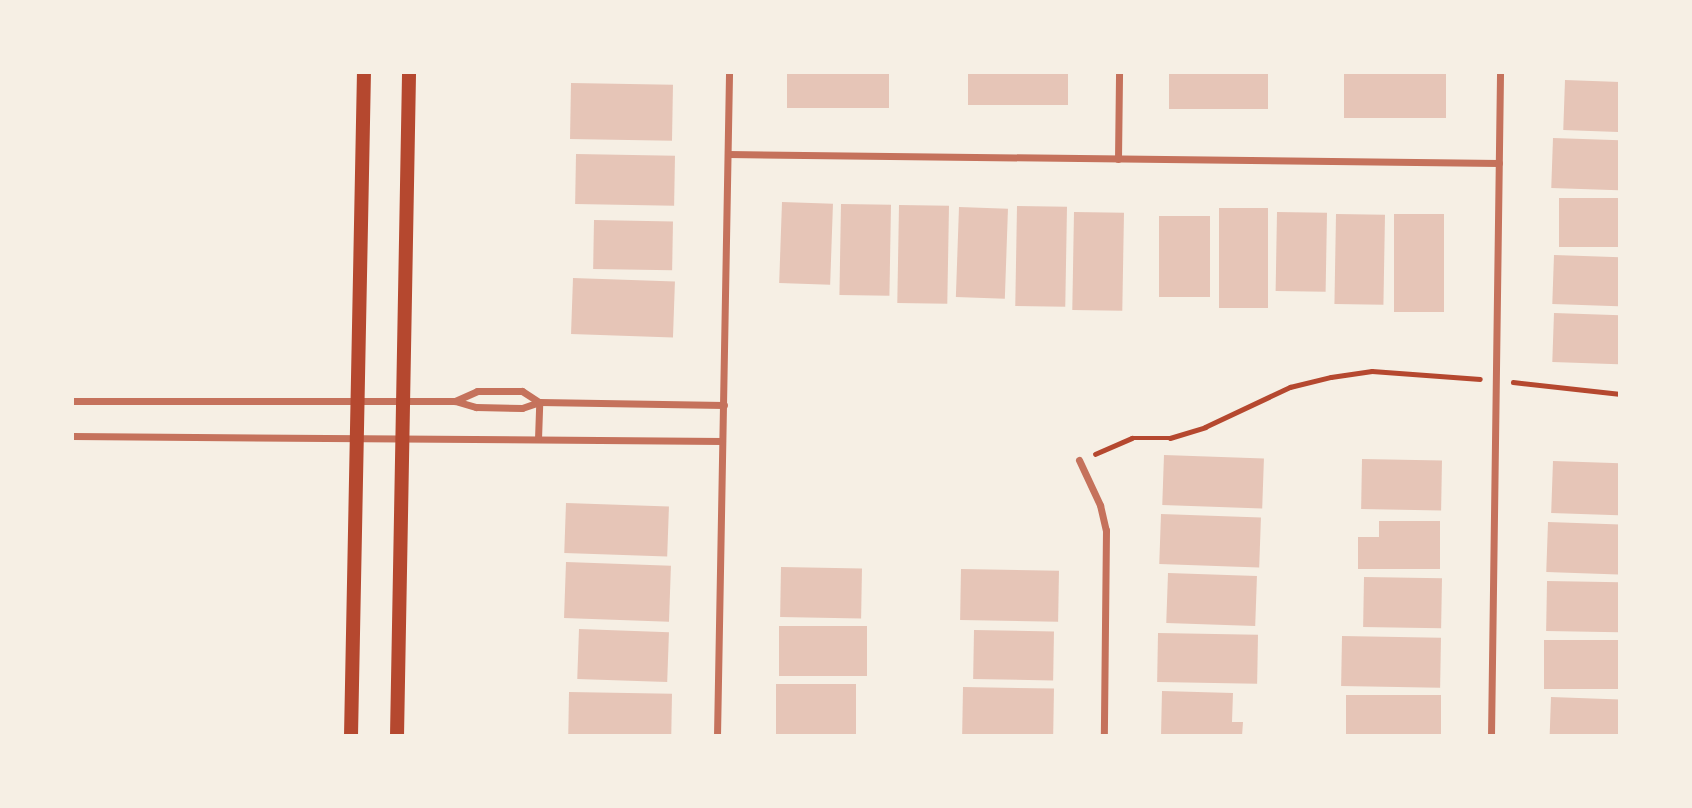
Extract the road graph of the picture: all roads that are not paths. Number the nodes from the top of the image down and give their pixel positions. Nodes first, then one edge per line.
1 (364, 72) edge
2 (408, 72) edge
3 (729, 72) edge
4 (1119, 72) edge
5 (1500, 72) edge
6 (728, 155) junction
7 (1118, 159) junction
8 (1499, 163) junction
9 (72, 401) edge
10 (404, 401) junction
11 (455, 401) junction
12 (357, 402) junction
13 (539, 402) junction
14 (724, 404) junction
15 (72, 436) edge
16 (403, 438) junction
17 (356, 439) junction
18 (538, 439) junction
19 (722, 441) junction
20 (1079, 460) road end
21 (351, 736) edge
22 (397, 736) edge
23 (717, 736) edge
24 (1104, 736) edge
25 (1491, 736) edge

1 - 12 main road
2 - 10 main road
3 - 6 street
4 - 7 street
5 - 8 street
6 - 7 street
6 - 14 street
7 - 8 street
8 - 25 street
9 - 12 street
10 - 11 street
10 - 12 street
10 - 16 main road
11 - 13 street
11 - 13 street
12 - 17 main road
13 - 14 street
13 - 18 street
14 - 19 street
15 - 17 street
16 - 17 street
16 - 18 street
16 - 22 main road
17 - 21 main road
18 - 19 street
19 - 23 street
20 - 24 street

